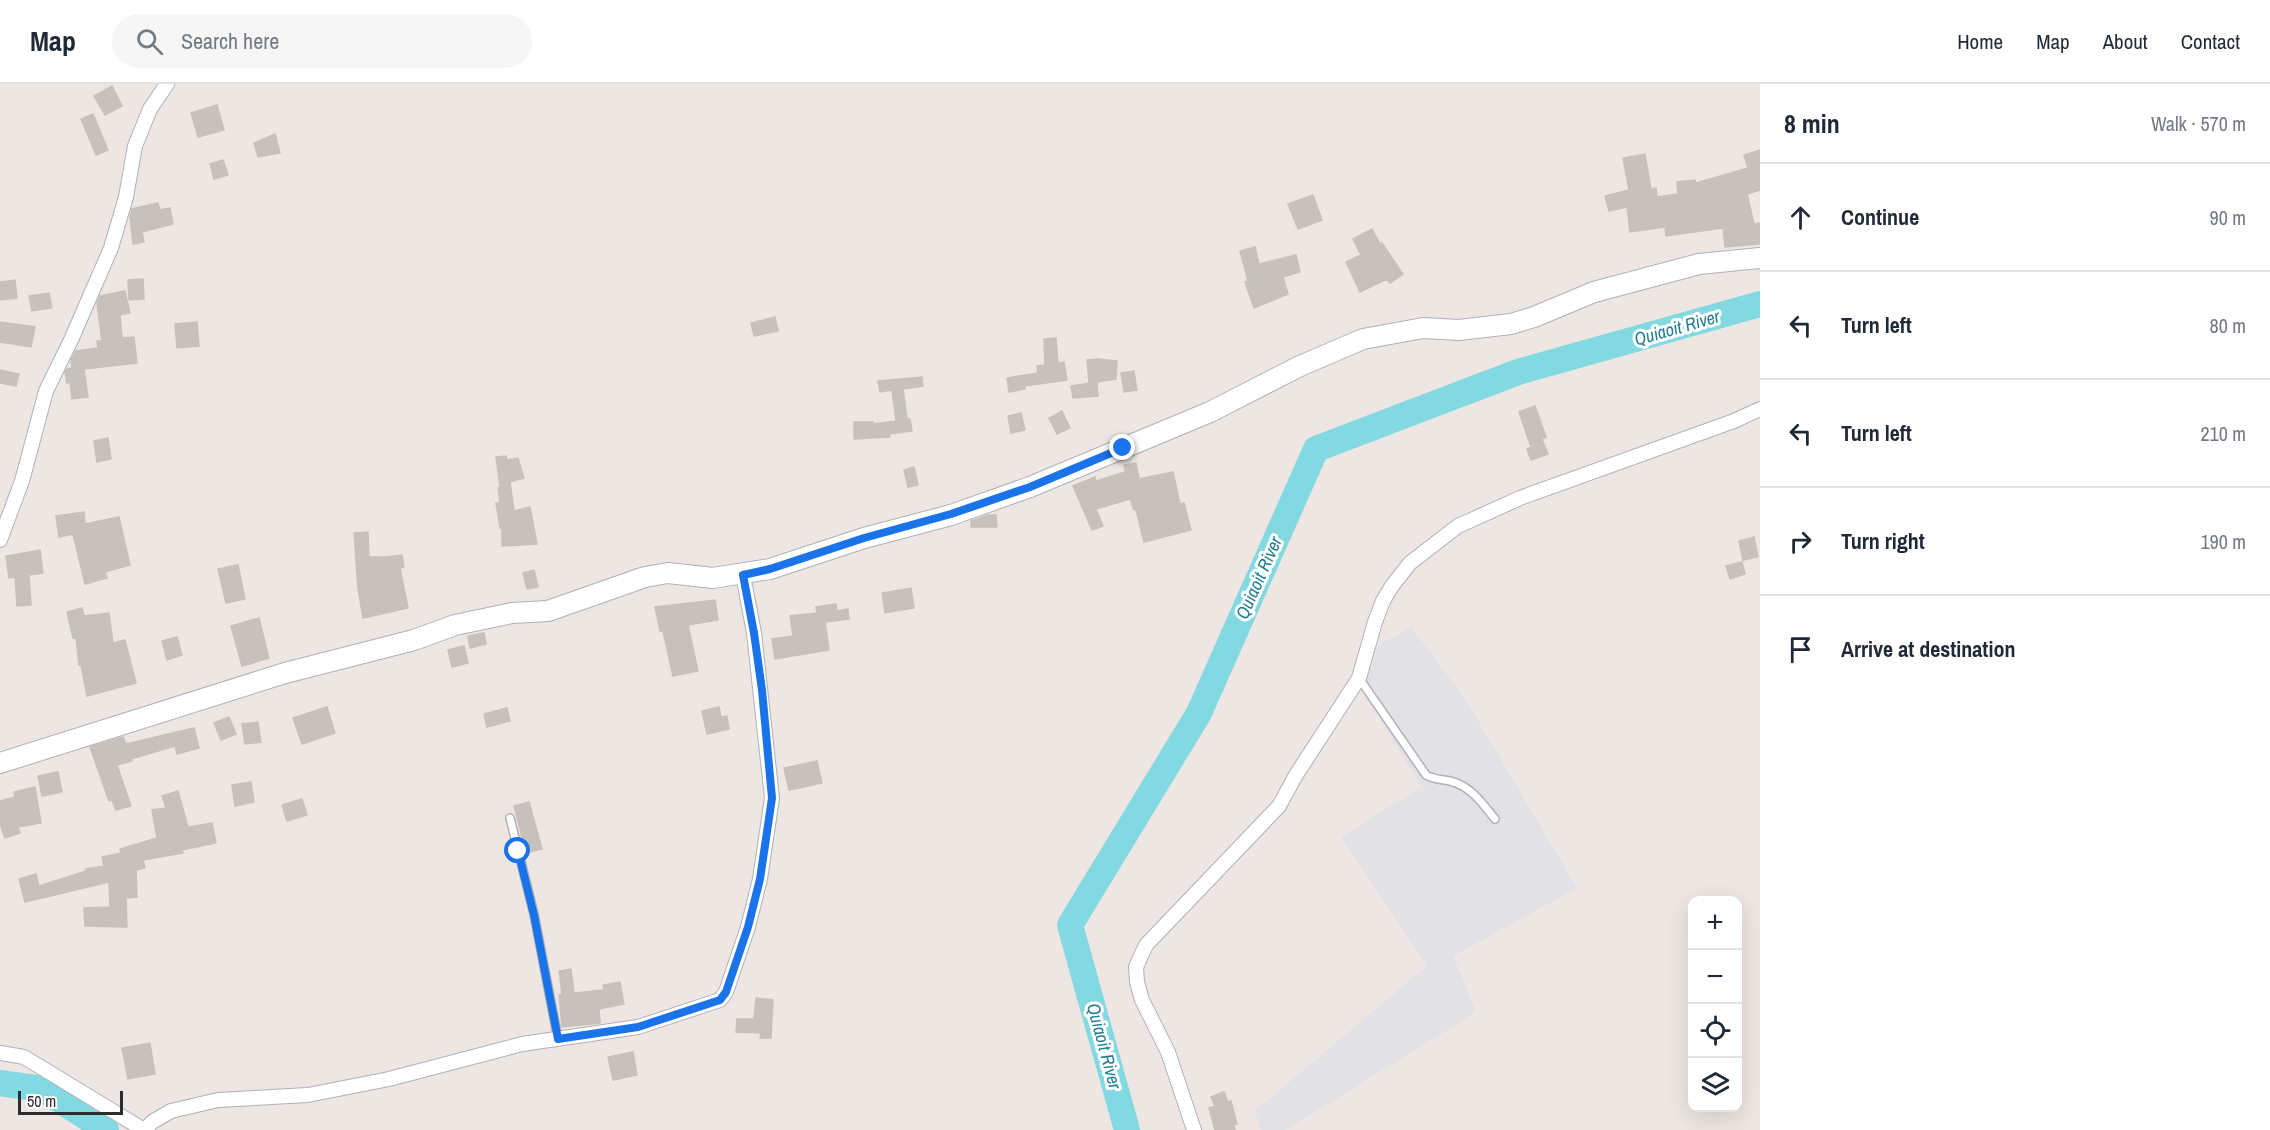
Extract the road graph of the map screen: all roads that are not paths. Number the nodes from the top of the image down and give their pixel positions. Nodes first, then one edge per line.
1 (167, 84) edge
2 (1760, 258) edge
3 (1760, 409) edge
4 (0, 540) edge
5 (743, 575) junction
6 (1359, 678) junction
7 (0, 763) edge
8 (510, 818) dead end
9 (1495, 819) dead end
10 (558, 1039) junction
11 (0, 1053) edge
12 (145, 1130) edge
13 (1194, 1130) edge

1 - 4 street
2 - 5 street
3 - 6 street
5 - 7 street
5 - 10 street
6 - 9 lane
6 - 13 street
8 - 10 lane
10 - 12 street
11 - 12 street

